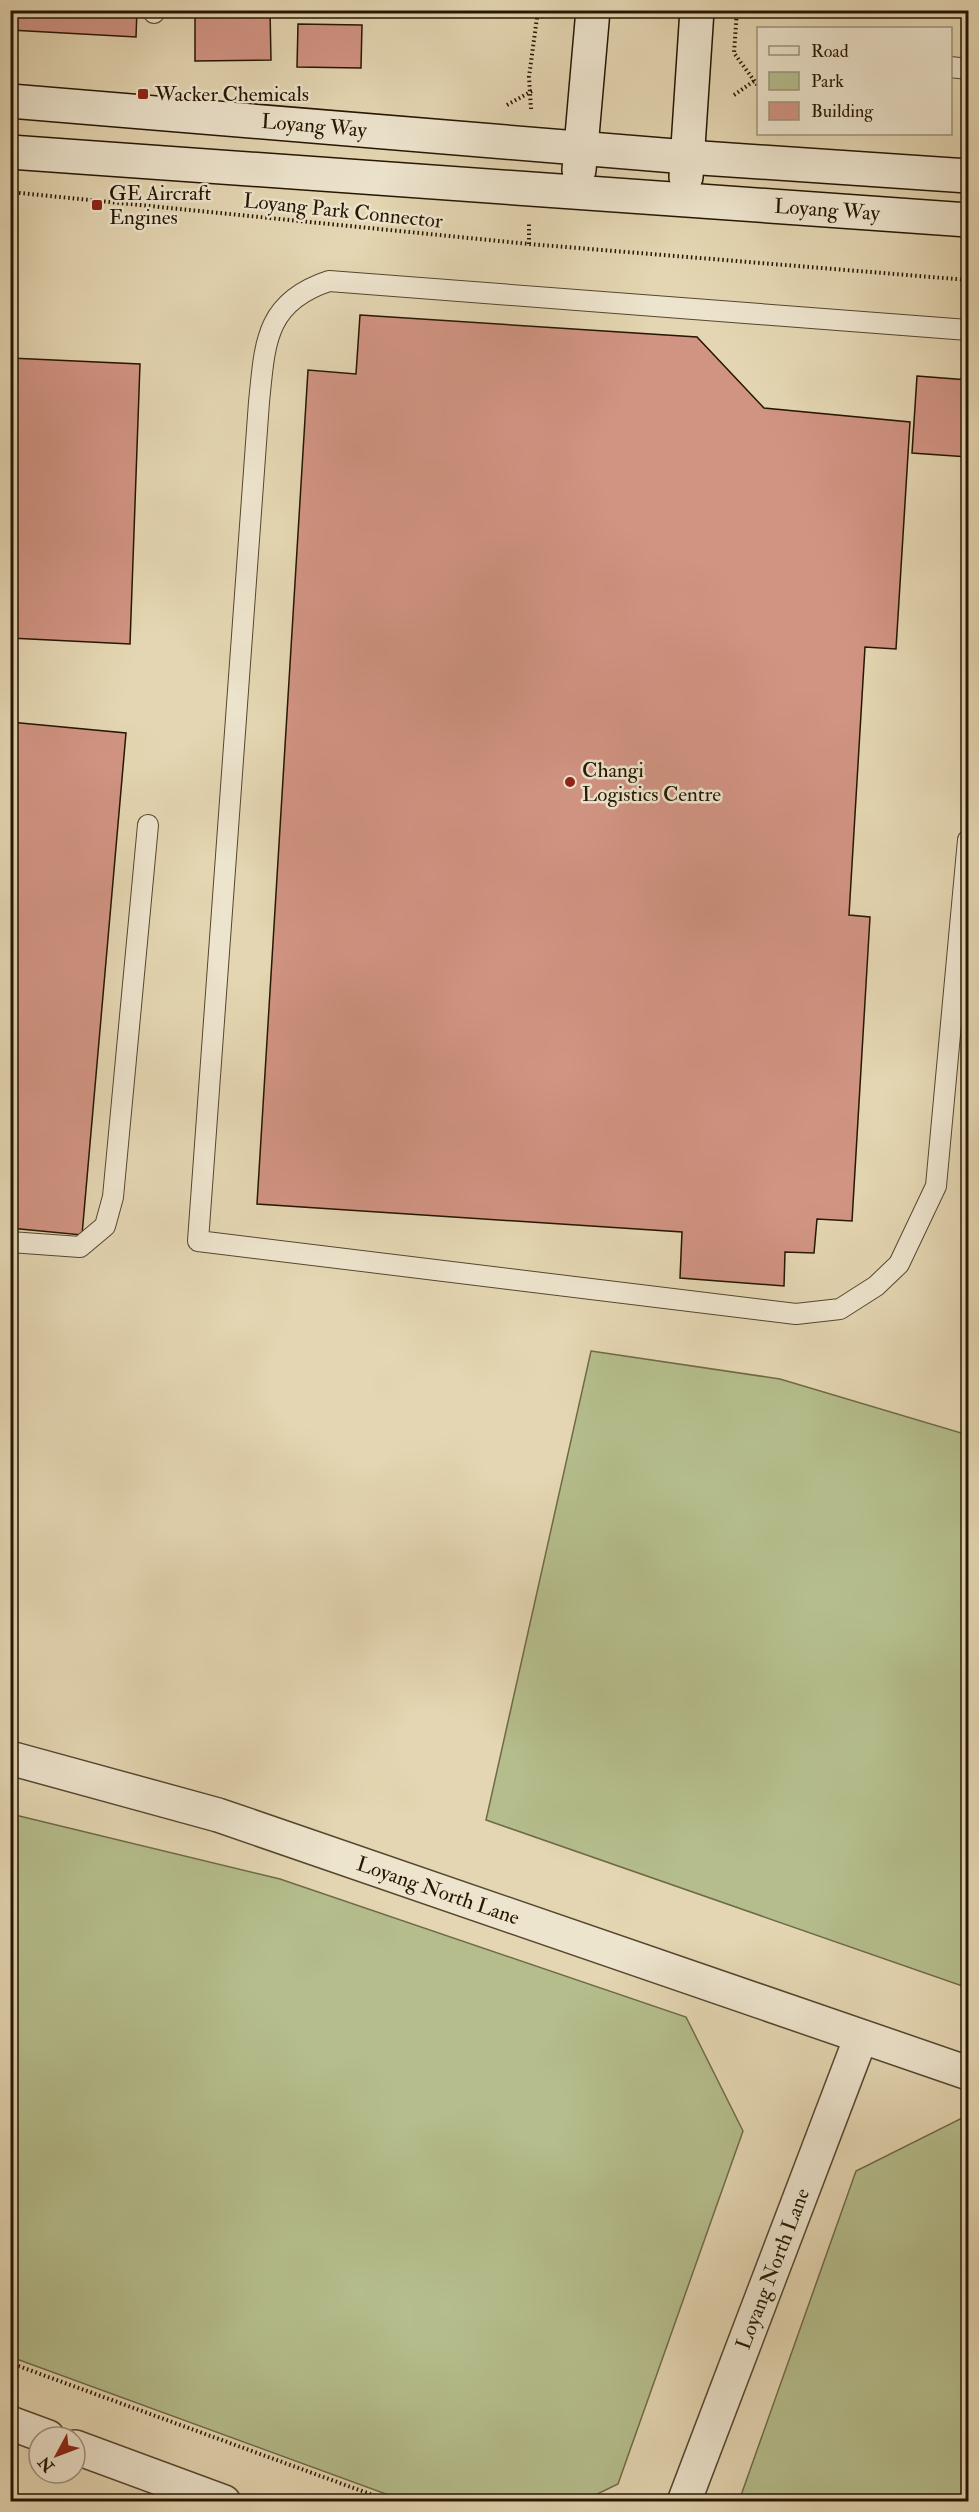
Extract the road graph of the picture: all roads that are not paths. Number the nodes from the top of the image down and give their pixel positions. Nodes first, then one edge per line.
1 (593, 10) edge
2 (698, 10) edge
3 (952, 67) edge
4 (969, 69) edge
5 (10, 100) edge
6 (581, 148) junction
7 (10, 153) edge
8 (687, 157) junction
9 (969, 176) edge
10 (576, 192) junction
11 (685, 200) junction
12 (969, 220) edge
13 (969, 330) edge
14 (148, 825) dead end
15 (969, 840) edge
16 (10, 1242) edge
17 (10, 1758) edge
18 (861, 2037) junction
19 (969, 2073) edge
20 (10, 2423) edge
21 (27, 2429) edge
22 (87, 2451) edge
23 (224, 2502) edge
24 (684, 2502) edge

1 - 6 street
2 - 8 street
3 - 4 lane
5 - 6 street, Loyang Way
6 - 8 street, Loyang Way
6 - 10 street
7 - 10 street, Loyang Way
8 - 9 street, Loyang Way
8 - 11 street
10 - 11 street, Loyang Way
11 - 12 street, Loyang Way
13 - 15 lane
14 - 16 lane
17 - 18 street, Loyang North Lane
18 - 19 street, Loyang North Lane
18 - 24 street, Loyang North Lane
20 - 21 street
22 - 23 street

